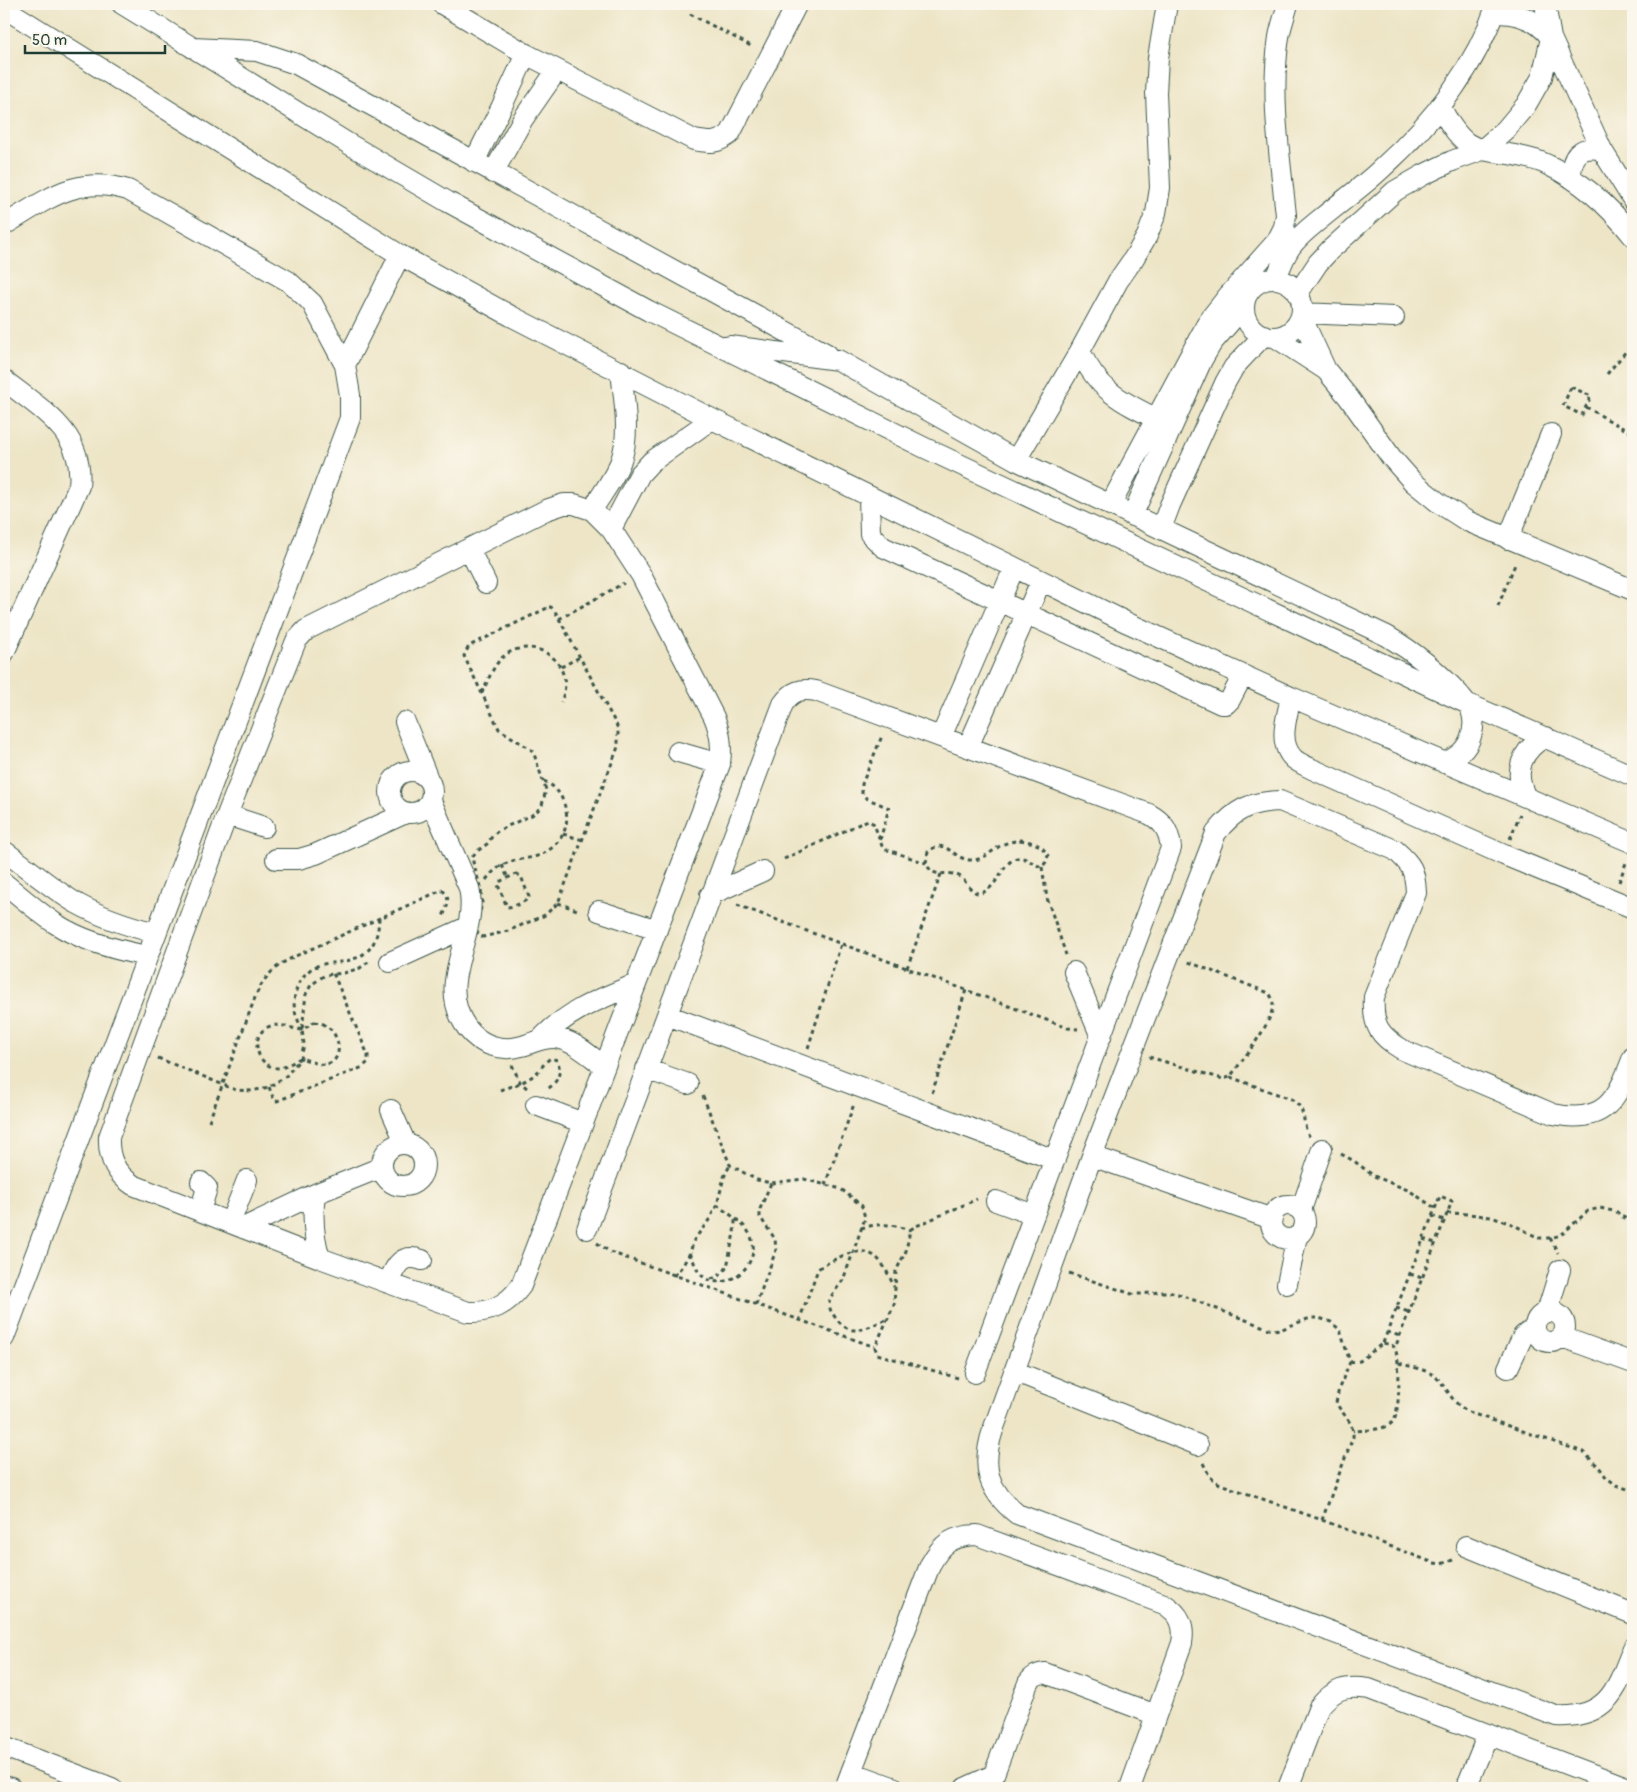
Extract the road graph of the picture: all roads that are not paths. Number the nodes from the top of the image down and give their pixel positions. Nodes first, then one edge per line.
1 (122, 4) edge
2 (442, 4) edge
3 (797, 4) edge
4 (1167, 4) edge
5 (1288, 4) edge
6 (1545, 4) edge
7 (4, 8) edge
8 (1496, 8) edge
9 (1551, 38) junction
10 (190, 48) junction
11 (526, 54) junction
12 (557, 70) junction
13 (1440, 106) junction
14 (1482, 150) junction
15 (1602, 150) junction
16 (474, 162) junction
17 (493, 173) junction
18 (1571, 178) junction
19 (1633, 200) edge
20 (4, 225) edge
21 (1633, 236) edge
22 (400, 255) junction
23 (1276, 279) junction
24 (1244, 306) junction
25 (1301, 306) junction
26 (1393, 311) dead end
27 (1270, 336) junction
28 (714, 344) junction
29 (1080, 351) junction
30 (838, 360) junction
31 (345, 365) junction
32 (1326, 370) junction
33 (621, 371) junction
34 (4, 380) edge
35 (712, 419) junction
36 (1157, 420) junction
37 (1551, 434) dead end
38 (1016, 460) junction
39 (1142, 491) junction
40 (869, 496) junction
41 (1110, 505) junction
42 (1170, 505) junction
43 (592, 510) junction
44 (1132, 516) junction
45 (611, 529) junction
46 (1161, 529) junction
47 (1516, 542) junction
48 (469, 549) junction
49 (1014, 568) junction
50 (1041, 581) junction
51 (486, 583) dead end
52 (1633, 590) edge
53 (999, 601) junction
54 (1026, 614) junction
55 (4, 653) edge
56 (1243, 675) junction
57 (1291, 697) junction
58 (1466, 703) junction
59 (405, 722) dead end
60 (941, 737) junction
61 (1546, 737) junction
62 (968, 747) junction
63 (678, 752) dead end
64 (1444, 763) junction
65 (720, 764) junction
66 (1633, 776) edge
67 (428, 779) junction
68 (1526, 797) junction
69 (430, 801) junction
70 (406, 813) junction
71 (226, 816) junction
72 (264, 827) dead end
73 (1631, 849) edge
74 (4, 851) edge
75 (276, 859) dead end
76 (763, 871) dead end
77 (4, 883) edge
78 (710, 895) junction
79 (1633, 908) edge
80 (599, 911) dead end
81 (467, 928) junction
82 (657, 930) junction
83 (156, 933) junction
84 (147, 956) junction
85 (382, 960) road end
86 (1071, 967) road end
87 (636, 984) junction
88 (666, 1015) junction
89 (1098, 1030) junction
90 (540, 1040) junction
91 (1633, 1057) edge
92 (604, 1066) junction
93 (646, 1069) junction
94 (694, 1089) road end
95 (536, 1105) dead end
96 (392, 1110) dead end
97 (583, 1123) junction
98 (406, 1144) junction
99 (1322, 1149) road end
100 (1092, 1156) junction
101 (1055, 1160) junction
102 (382, 1167) junction
103 (248, 1180) dead end
104 (201, 1182) dead end
105 (315, 1194) junction
106 (989, 1199) road end
107 (1301, 1210) junction
108 (200, 1211) junction
109 (1034, 1215) junction
110 (1272, 1219) junction
111 (237, 1226) junction
112 (587, 1229) road end
113 (1297, 1236) junction
114 (320, 1258) junction
115 (422, 1260) dead end
116 (1560, 1270) dead end
117 (388, 1283) junction
118 (1287, 1284) dead end
119 (1547, 1312) junction
120 (1534, 1328) junction
121 (1562, 1337) junction
122 (4, 1338) edge
123 (1633, 1363) edge
124 (1508, 1368) dead end
125 (1014, 1370) junction
126 (975, 1374) road end
127 (1198, 1446) road end
128 (1466, 1546) road end
129 (1633, 1614) edge
130 (1633, 1648) edge
131 (1156, 1715) junction
132 (1488, 1734) junction
133 (4, 1747) edge
134 (848, 1780) edge
135 (996, 1783) edge
136 (4, 1786) edge
137 (11, 1788) edge
138 (112, 1788) edge
139 (895, 1788) edge
140 (965, 1788) edge
141 (1130, 1788) edge
142 (1288, 1788) edge
143 (1466, 1788) edge
144 (1629, 1788) edge

1 - 10 street
2 - 11 street
3 - 12 street
4 - 29 street
5 - 36 street
6 - 9 street
7 - 22 street
8 - 9 street
8 - 13 street
9 - 14 street
9 - 15 street
10 - 16 street
10 - 28 street
11 - 12 street
11 - 16 street
12 - 17 street
13 - 14 street
13 - 23 street
14 - 18 street
14 - 25 street
15 - 18 street
15 - 19 street
16 - 17 street
17 - 30 street
18 - 21 street
20 - 31 street
22 - 31 street
22 - 33 street
23 - 24 street
23 - 25 street
24 - 27 street
24 - 39 street
25 - 26 street
25 - 27 street
25 - 32 street
27 - 32 street
27 - 42 street
28 - 30 street
28 - 58 street
29 - 36 street
29 - 38 street
30 - 38 street
31 - 83 street
32 - 47 street
33 - 35 street
33 - 43 street
34 - 55 street
35 - 40 street
35 - 45 street
36 - 41 street
37 - 47 street
38 - 41 street
39 - 42 street
39 - 44 street
40 - 49 street
40 - 53 street
41 - 44 street
42 - 46 street
43 - 45 street
43 - 48 street
44 - 46 street
45 - 65 street
46 - 58 street
47 - 52 street
48 - 51 street
48 - 71 street
49 - 50 street
49 - 53 street
50 - 54 street
50 - 56 street
53 - 54 street
53 - 60 street
54 - 56 street
54 - 62 street
56 - 57 street
57 - 64 street
57 - 79 street
58 - 61 street
58 - 64 street
59 - 67 street
60 - 62 street
60 - 78 street
61 - 66 street
61 - 68 street
62 - 89 street
63 - 65 street
64 - 68 street
65 - 82 street
67 - 69 street
67 - 70 street
68 - 73 street
69 - 70 street
69 - 81 street
70 - 75 street
71 - 72 street
71 - 108 street
74 - 83 street
76 - 78 street
77 - 84 street
78 - 88 street
80 - 82 street
81 - 85 street
81 - 90 street
82 - 87 street
83 - 84 street
84 - 122 street
86 - 89 street
87 - 90 street
87 - 92 street
88 - 93 street
88 - 101 street
89 - 101 street
90 - 92 street
91 - 100 street
92 - 97 street
93 - 94 street
93 - 112 street
95 - 97 street
96 - 98 street
97 - 117 street
98 - 102 street
98 - 102 street
99 - 107 street
100 - 110 street
100 - 125 street
101 - 109 street
102 - 105 street
103 - 111 street
104 - 108 street
105 - 111 street
105 - 114 street
106 - 109 street
107 - 110 street
107 - 113 street
108 - 111 street
109 - 126 street
110 - 113 street
111 - 114 street
113 - 118 street
114 - 117 street
115 - 117 street
116 - 119 street
119 - 120 street
119 - 121 street
120 - 121 street
120 - 124 street
121 - 123 street
125 - 127 street
125 - 130 street
128 - 129 street
131 - 134 street
131 - 135 street
131 - 141 street
132 - 142 street
132 - 143 street
132 - 144 street
133 - 138 street
134 - 139 street
135 - 140 street
136 - 137 street

